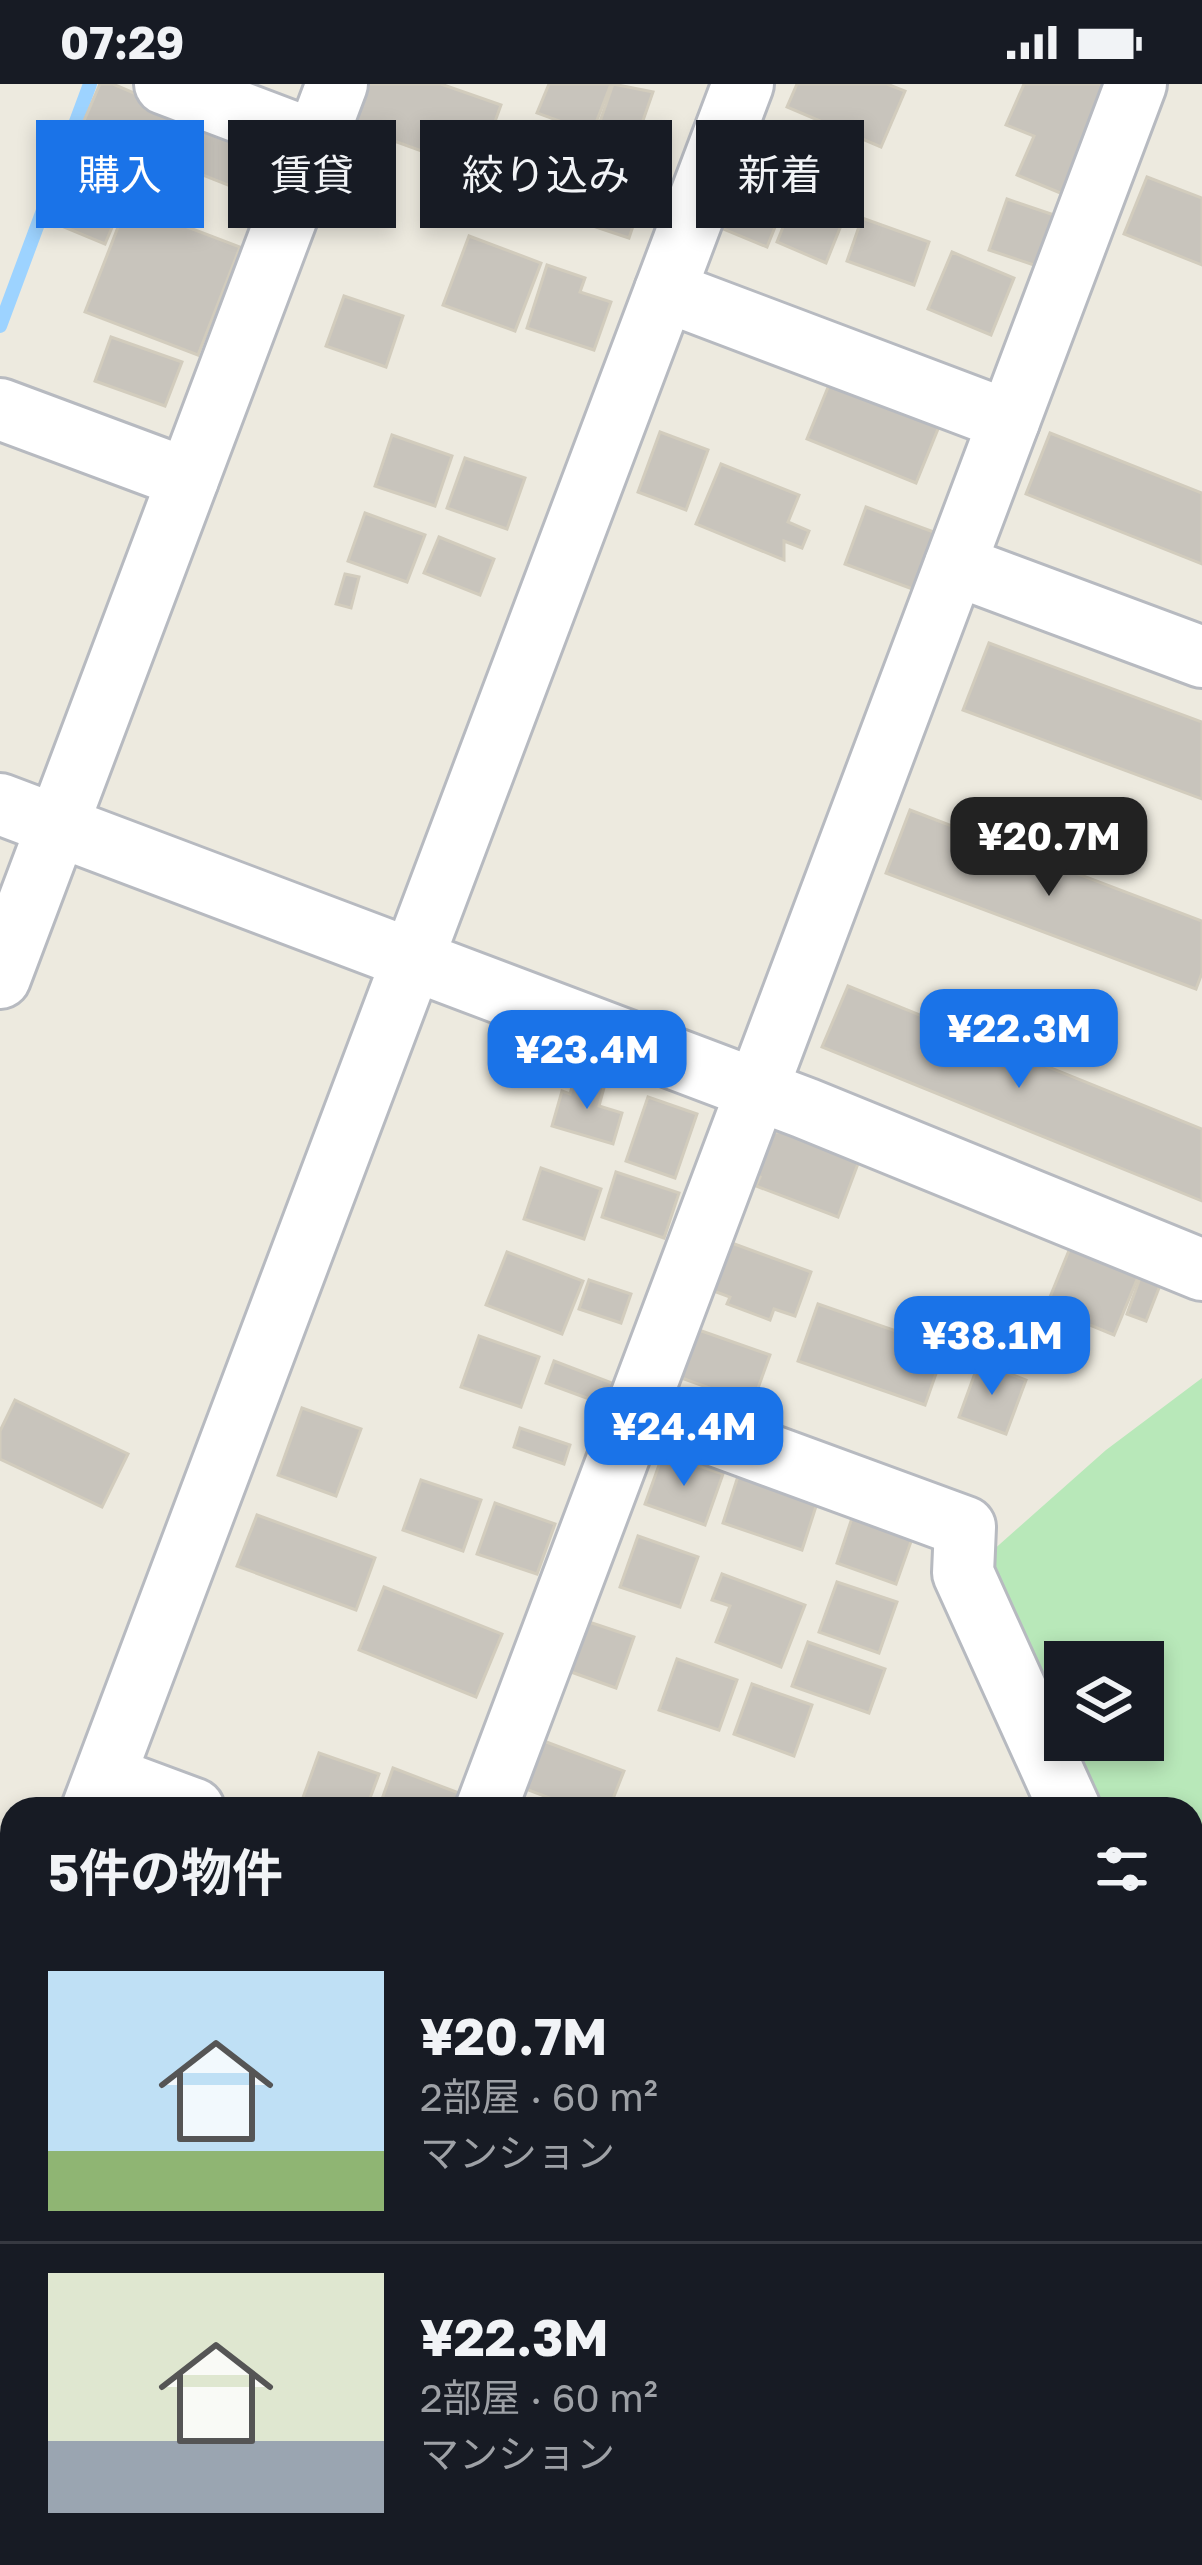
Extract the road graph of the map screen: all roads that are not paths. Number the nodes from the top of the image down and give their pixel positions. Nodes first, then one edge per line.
1 (165, 84) edge
2 (337, 84) edge
3 (743, 84) edge
4 (1136, 84) edge
5 (260, 120) edge
6 (324, 120) edge
7 (283, 228) edge
8 (664, 291) junction
9 (0, 409) edge
10 (1009, 422) junction
11 (188, 479) junction
12 (955, 565) junction
13 (1202, 657) edge
14 (0, 804) edge
15 (58, 826) junction
16 (412, 960) junction
17 (0, 978) edge
18 (757, 1090) junction
19 (1202, 1270) edge
20 (638, 1407) junction
21 (98, 1792) edge
22 (491, 1797) edge
23 (1065, 1797) edge

1 - 5 street
2 - 6 street
3 - 8 street
4 - 10 street
7 - 11 street
8 - 10 street
8 - 16 street
9 - 11 street
10 - 12 street
11 - 15 street
12 - 13 street
12 - 18 street
14 - 15 street
15 - 16 street
15 - 17 street
16 - 18 street
16 - 21 street
18 - 19 street
18 - 20 street
20 - 22 street
20 - 23 street

